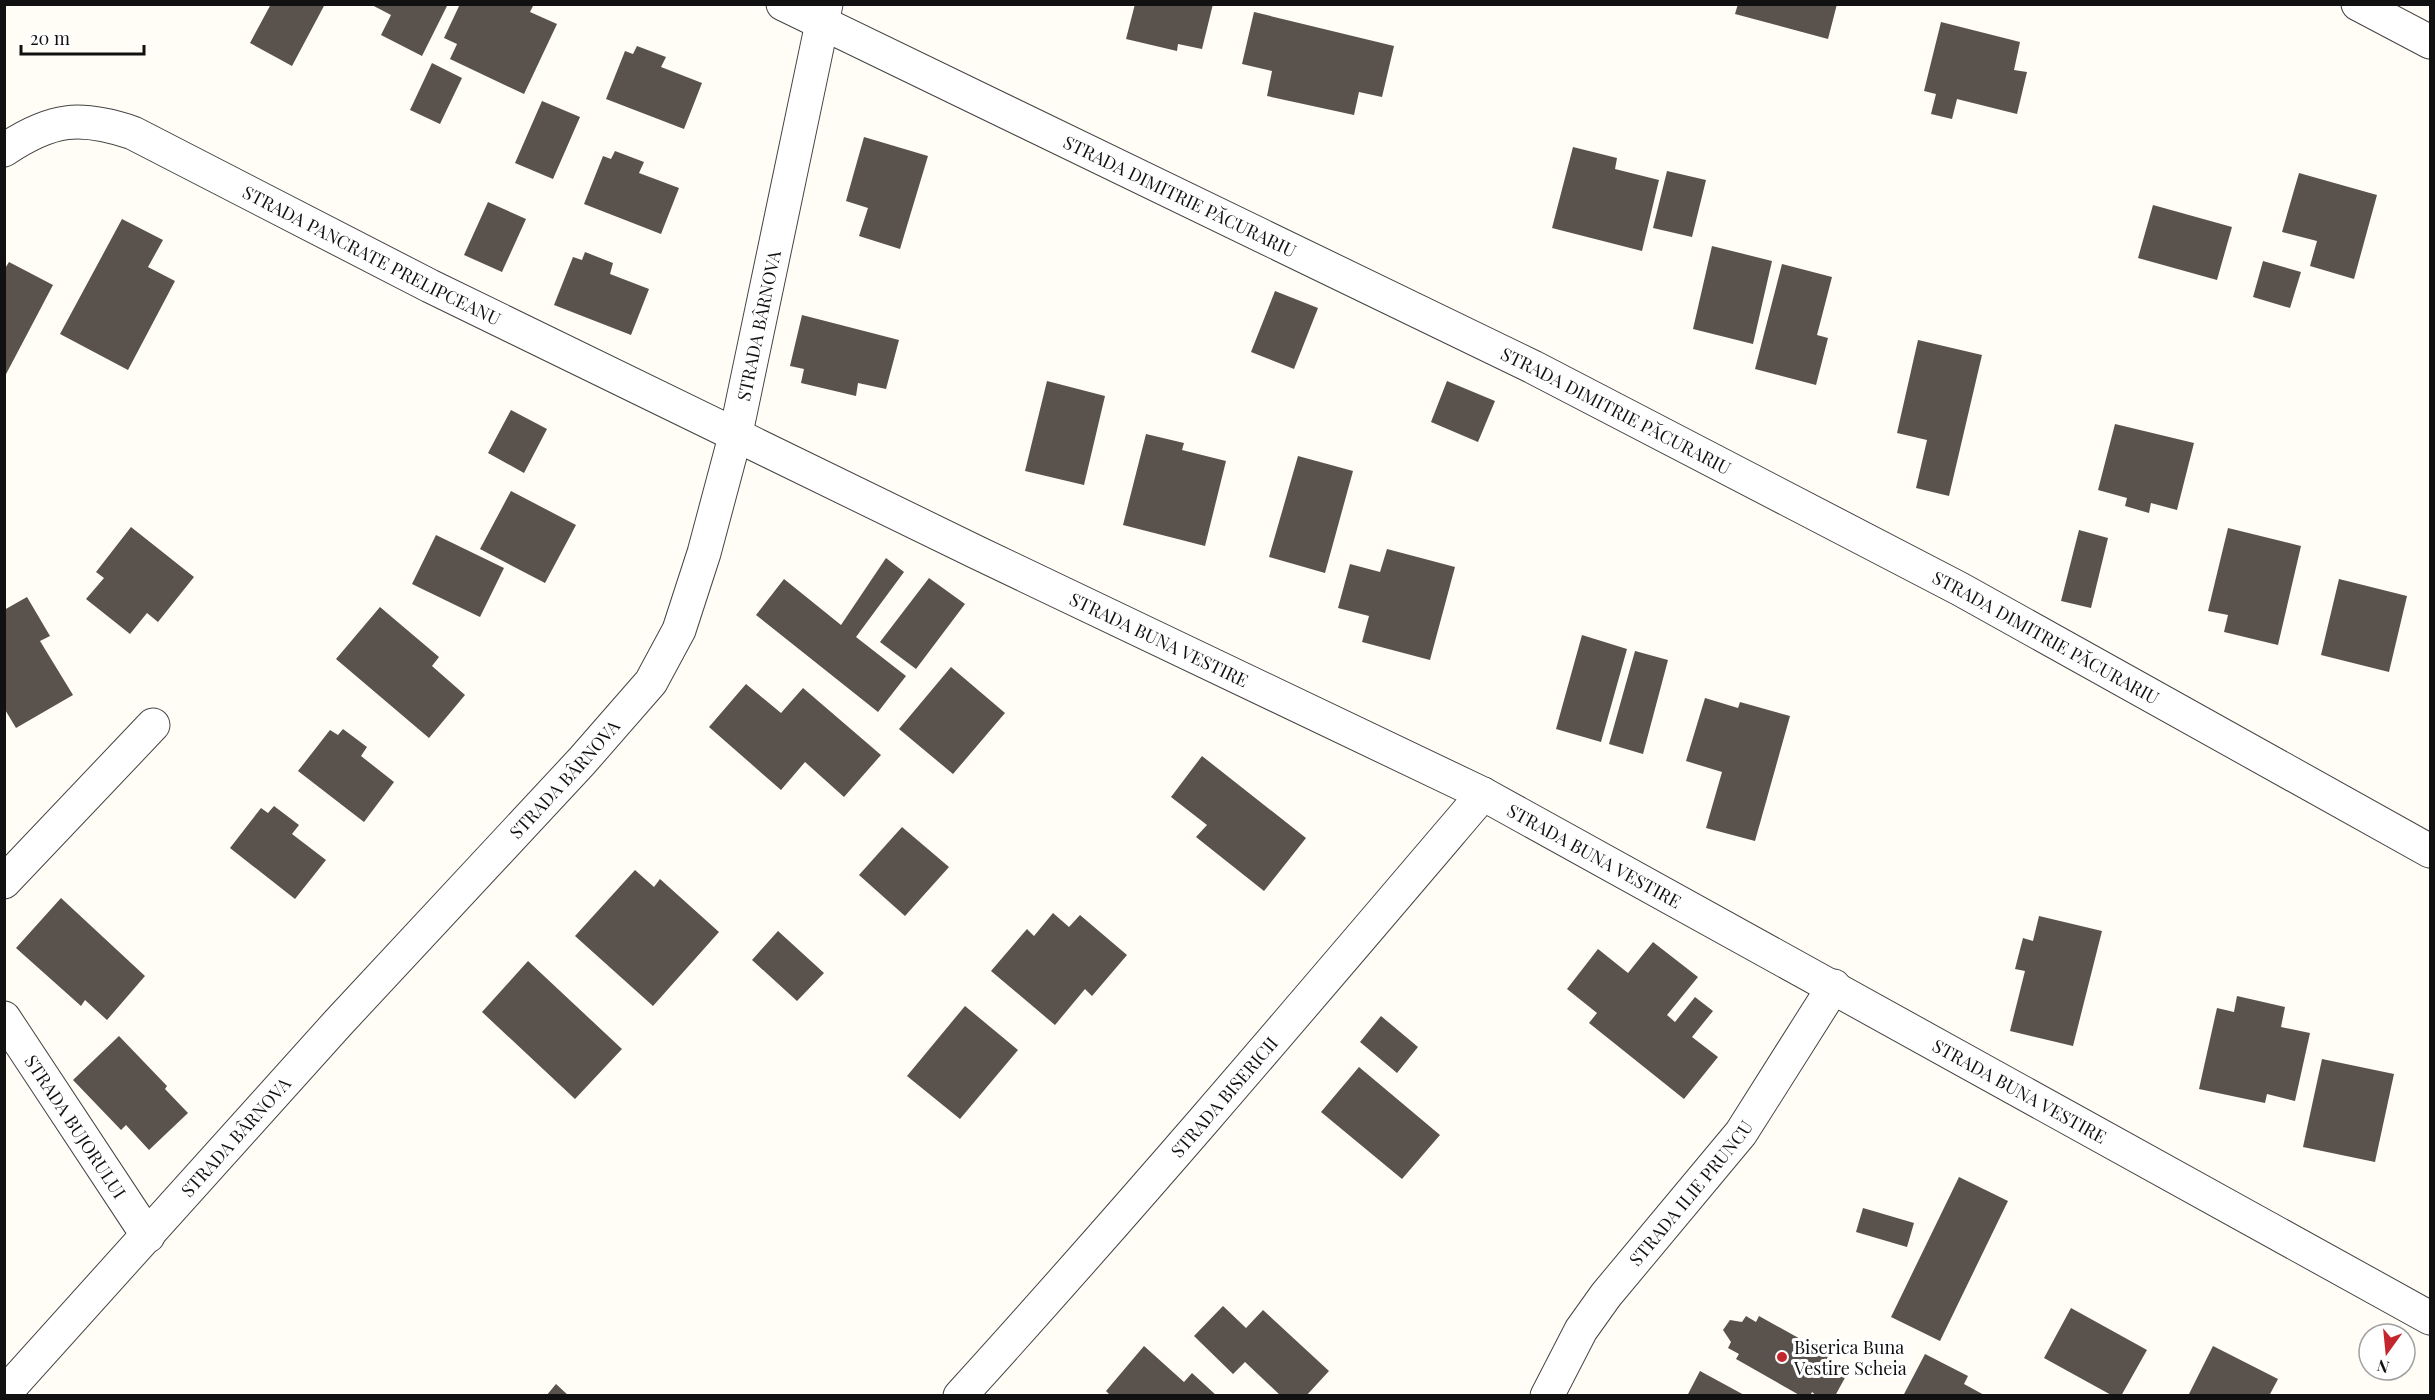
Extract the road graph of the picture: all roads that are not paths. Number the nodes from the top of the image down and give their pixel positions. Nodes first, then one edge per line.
1 (783, 4) edge
2 (2358, 4) edge
3 (824, 13) edge
4 (2430, 42) edge
5 (4, 150) edge
6 (736, 434) junction
7 (153, 725) dead end
8 (1483, 794) junction
9 (2430, 851) edge
10 (4, 882) edge
11 (1834, 986) junction
12 (4, 1018) edge
13 (148, 1236) junction
14 (2430, 1318) edge
15 (4, 1394) edge
16 (960, 1395) edge
17 (1546, 1395) edge

1 - 3 street, STRADA DIMITRIE PĂCURARIU
2 - 4 street
3 - 6 street, STRADA BÂRNOVA
3 - 9 street, STRADA DIMITRIE PĂCURARIU
5 - 6 street, STRADA PANCRATE PRELIPCEANU
6 - 8 street, STRADA BUNA VESTIRE
6 - 13 street, STRADA BÂRNOVA
7 - 10 street
8 - 11 street, STRADA BUNA VESTIRE
8 - 16 street, STRADA BISERICII
11 - 14 street, STRADA BUNA VESTIRE
11 - 17 street, STRADA ILIE PRUNCU
12 - 13 street, STRADA BUJORULUI
13 - 15 street, STRADA BÂRNOVA

